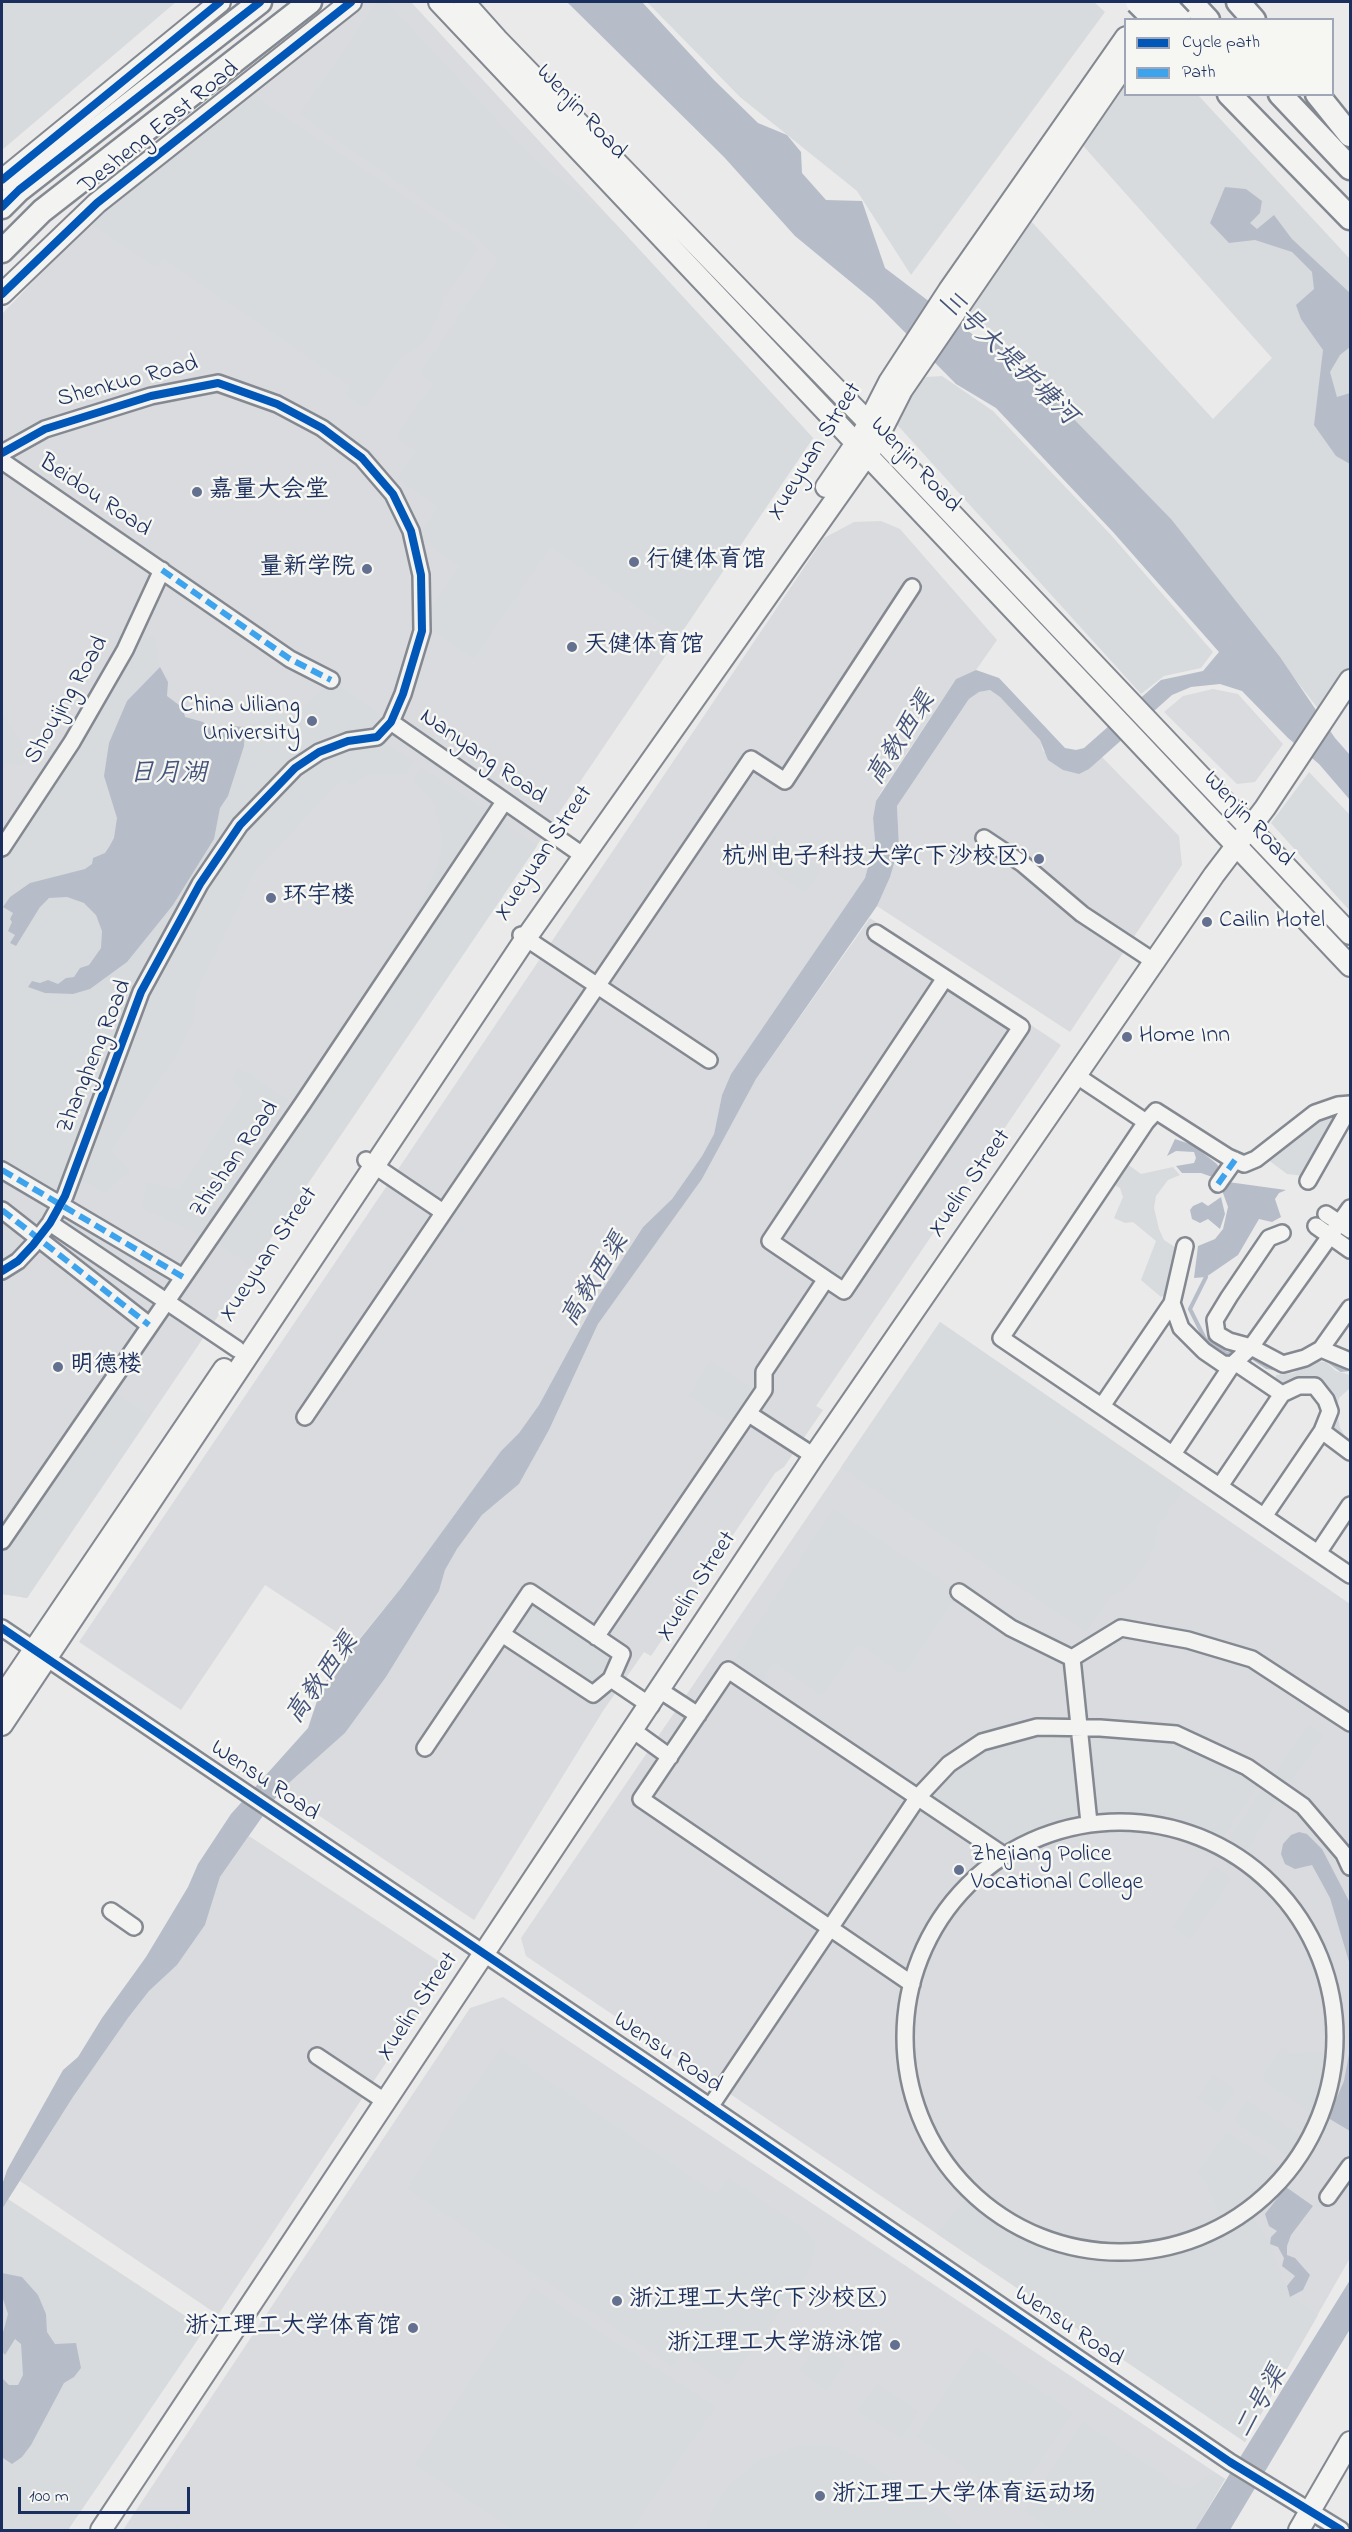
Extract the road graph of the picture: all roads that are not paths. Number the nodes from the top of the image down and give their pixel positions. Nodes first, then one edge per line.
1 (220, 2) edge
2 (260, 2) edge
3 (310, 2) edge
4 (351, 2) edge
5 (439, 2) edge
6 (464, 2) edge
7 (1137, 2) edge
8 (1150, 2) edge
9 (1165, 2) edge
10 (1191, 2) edge
11 (1238, 2) edge
12 (1139, 18) edge
13 (1153, 18) edge
14 (1156, 18) edge
15 (1178, 18) edge
16 (1207, 18) edge
17 (1252, 18) edge
18 (1124, 39) edge
19 (1124, 64) edge
20 (1231, 96) edge
21 (1251, 96) edge
22 (1282, 96) edge
23 (1319, 96) edge
24 (1350, 135) edge
25 (1350, 168) edge
26 (10, 185) edge
27 (1350, 204) edge
28 (2, 207) edge
29 (1350, 218) edge
30 (2, 251) edge
31 (2, 294) edge
32 (958, 294) junction
33 (873, 429) junction
34 (861, 448) junction
35 (2, 453) edge
36 (2, 461) edge
37 (162, 570) junction
38 (912, 587) dead end
39 (331, 680) dead end
40 (1350, 681) edge
41 (391, 722) junction
42 (504, 802) junction
43 (1249, 828) junction
44 (984, 838) dead end
45 (1236, 846) junction
46 (2, 848) edge
47 (578, 852) junction
48 (876, 933) dead end
49 (1350, 934) edge
50 (524, 936) junction
51 (1155, 962) junction
52 (1350, 966) edge
53 (945, 978) junction
54 (597, 986) junction
55 (708, 1060) dead end
56 (1077, 1076) junction
57 (1350, 1106) edge
58 (1146, 1122) junction
59 (1235, 1160) junction
60 (371, 1163) junction
61 (2, 1170) edge
62 (1308, 1181) dead end
63 (1218, 1184) dead end
64 (60, 1204) junction
65 (1350, 1208) edge
66 (2, 1210) edge
67 (443, 1212) junction
68 (1326, 1214) dead end
69 (50, 1223) junction
70 (1317, 1226) dead end
71 (1345, 1226) edge
72 (1282, 1233) dead end
73 (1331, 1236) junction
74 (39, 1238) junction
75 (1185, 1245) dead end
76 (1350, 1250) edge
77 (2, 1271) edge
78 (183, 1277) junction
79 (826, 1279) junction
80 (166, 1301) junction
81 (1172, 1303) junction
82 (1350, 1308) edge
83 (149, 1325) junction
84 (237, 1349) junction
85 (1321, 1349) junction
86 (1241, 1357) junction
87 (1350, 1361) edge
88 (1282, 1394) junction
89 (1102, 1406) junction
90 (749, 1414) junction
91 (304, 1417) dead end
92 (1322, 1431) junction
93 (1350, 1452) edge
94 (1173, 1454) junction
95 (814, 1456) junction
96 (1220, 1486) junction
97 (1350, 1505) edge
98 (1265, 1515) junction
99 (2, 1541) edge
100 (1318, 1553) junction
101 (1350, 1575) edge
102 (959, 1592) dead end
103 (2, 1628) edge
104 (502, 1634) junction
105 (596, 1637) junction
106 (40, 1654) junction
107 (1072, 1658) junction
108 (611, 1679) junction
109 (2, 1697) edge
110 (656, 1698) junction
111 (698, 1715) junction
112 (1350, 1723) edge
113 (2, 1725) edge
114 (1080, 1728) junction
115 (634, 1731) junction
116 (425, 1748) dead end
117 (670, 1756) junction
118 (918, 1797) junction
119 (1089, 1823) junction
120 (1005, 1856) junction
121 (1350, 1867) edge
122 (111, 1911) dead end
123 (134, 1927) dead end
124 (829, 1929) junction
125 (485, 1954) junction
126 (912, 1984) junction
127 (317, 2056) dead end
128 (386, 2102) junction
129 (710, 2107) junction
130 (1348, 2174) edge
131 (1328, 2197) dead end
132 (1350, 2442) edge
133 (1350, 2460) edge
134 (1312, 2520) edge
135 (101, 2530) edge
136 (1299, 2530) edge
137 (1341, 2530) edge

1 - 26 main road
2 - 26 highway
3 - 30 highway
4 - 31 main road, Desheng East Road
5 - 34 main road, Wenjin Road
6 - 33 main road, Wenjin Road
7 - 13 highway, bridge
8 - 12 main road
9 - 14 main road
9 - 15 highway, bridge
10 - 16 highway
11 - 17 highway
18 - 32 main road, Xueyuan Street
19 - 32 main road
20 - 29 highway
21 - 27 highway
22 - 25 highway
23 - 24 highway
26 - 28 highway
32 - 33 main road, Xueyuan Street
32 - 33 main road, Xueyuan Street
33 - 34 main road, Xueyuan Street
33 - 43 main road, Wenjin Road
34 - 45 main road, Wenjin Road
34 - 47 main road, Xueyuan Street
34 - 50 main road, Xueyuan Street
35 - 41 street, Shenkuo Road
36 - 37 street, Beidou Road
37 - 39 street, Beidou Road
37 - 46 street, Shoujing Road
38 - 54 street
40 - 43 main road, Xuelin Street
41 - 42 street, Nanyang Road
41 - 64 street, Zhangheng Road
42 - 47 street, Nanyang Road
42 - 78 street, Zhishan Road
43 - 45 main road, Xuelin Street
43 - 49 main road, Wenjin Road
44 - 51 street
45 - 51 main road, Xuelin Street
45 - 52 main road, Wenjin Road
47 - 50 main road, Xueyuan Street
48 - 53 street
50 - 54 street
50 - 60 main road, Xueyuan Street
51 - 56 main road, Xuelin Street
53 - 79 street
53 - 79 street
54 - 55 street
54 - 67 street
56 - 58 street
56 - 95 main road, Xuelin Street
57 - 59 street
57 - 62 street
58 - 59 street
58 - 89 street
59 - 63 street
60 - 67 street
60 - 84 main road, Xueyuan Street
60 - 106 main road, Xueyuan Street
61 - 64 street
64 - 69 street, Zhangheng Road
64 - 78 street
65 - 71 street
66 - 74 street
67 - 91 street
68 - 71 street
69 - 74 street, Zhangheng Road
69 - 80 street
70 - 73 street
71 - 73 street
72 - 86 street
73 - 76 street
73 - 86 street
74 - 77 street, Zhangheng Road
74 - 83 street
75 - 81 street
78 - 80 street, Zhishan Road
79 - 90 street
80 - 83 street, Zhishan Road
80 - 84 street
81 - 86 street
81 - 89 street
82 - 85 street
83 - 99 street, Zhishan Road
84 - 106 main road, Xueyuan Street
85 - 86 street
85 - 87 street
86 - 88 street
86 - 94 street
88 - 92 street
88 - 96 street
89 - 94 street
90 - 95 street
90 - 105 street
92 - 93 street
92 - 98 street
94 - 96 street
95 - 110 main road, Xuelin Street
96 - 98 street
97 - 100 street
98 - 100 street
100 - 101 street
102 - 107 street
103 - 106 street, Wensu Road
104 - 105 street
104 - 108 street
104 - 116 street
105 - 108 street
106 - 109 main road, Xueyuan Street
106 - 113 main road, Xueyuan Street
106 - 125 street, Wensu Road
107 - 112 street
107 - 114 street
108 - 110 street
110 - 111 street
110 - 115 main road, Xuelin Street
111 - 117 street
111 - 118 street
114 - 118 street
114 - 119 street
114 - 121 street
115 - 117 street
115 - 125 main road, Xuelin Street
117 - 124 street
118 - 120 street
118 - 124 street
119 - 120 street
119 - 126 street
120 - 126 street
122 - 123 street
124 - 126 street
124 - 129 street
125 - 128 main road, Xuelin Street
125 - 129 street, Wensu Road
127 - 128 street
128 - 135 main road, Xuelin Street
129 - 134 street, Wensu Road
130 - 131 street
132 - 134 main road
133 - 134 main road
134 - 136 main road
134 - 137 street, Wensu Road

